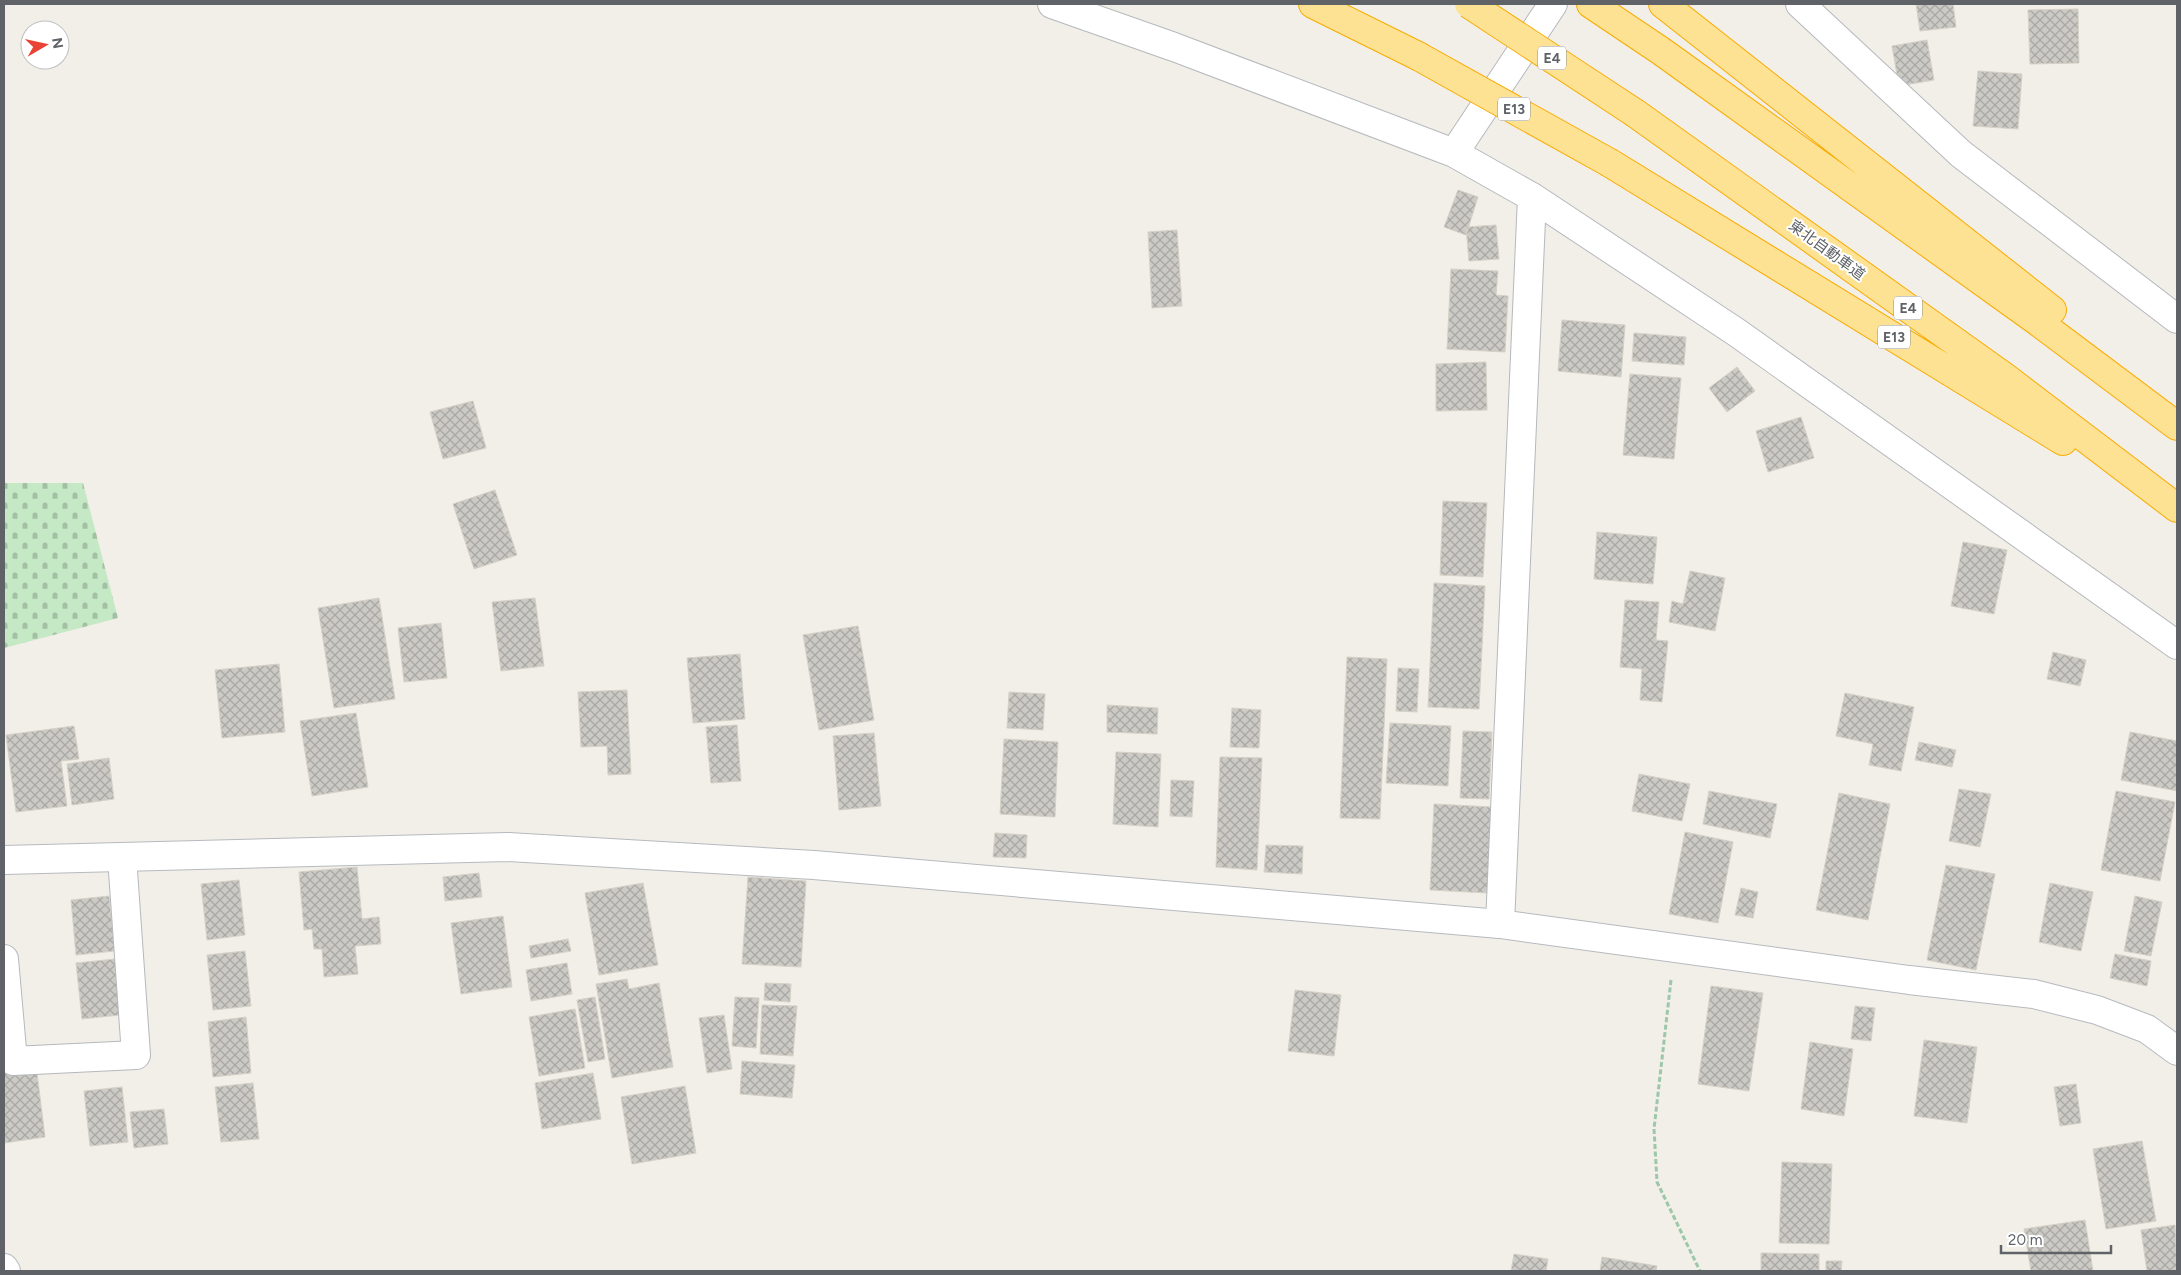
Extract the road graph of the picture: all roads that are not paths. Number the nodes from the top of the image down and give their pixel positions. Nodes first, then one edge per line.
1 (1052, 4) edge
2 (1313, 4) edge
3 (1469, 4) edge
4 (1554, 4) edge
5 (1591, 4) edge
6 (1800, 4) edge
7 (1672, 10) edge
8 (1454, 153) junction
9 (1532, 197) junction
10 (2177, 319) edge
11 (2177, 408) edge
12 (2177, 426) edge
13 (2177, 508) edge
14 (2177, 512) edge
15 (2177, 645) edge
16 (122, 857) junction
17 (4, 860) edge
18 (1500, 924) junction
19 (4, 959) edge
20 (2177, 1051) edge
21 (4, 1268) edge
22 (6, 1271) edge

1 - 8 street
2 - 14 highway, E13, bridge
3 - 13 highway, 東北自動車道 / E4, bridge
4 - 8 street
5 - 12 highway
6 - 10 street
7 - 11 highway
8 - 9 street
9 - 15 street
9 - 18 street
16 - 17 street
16 - 18 street
16 - 19 street
18 - 20 street
21 - 22 street

